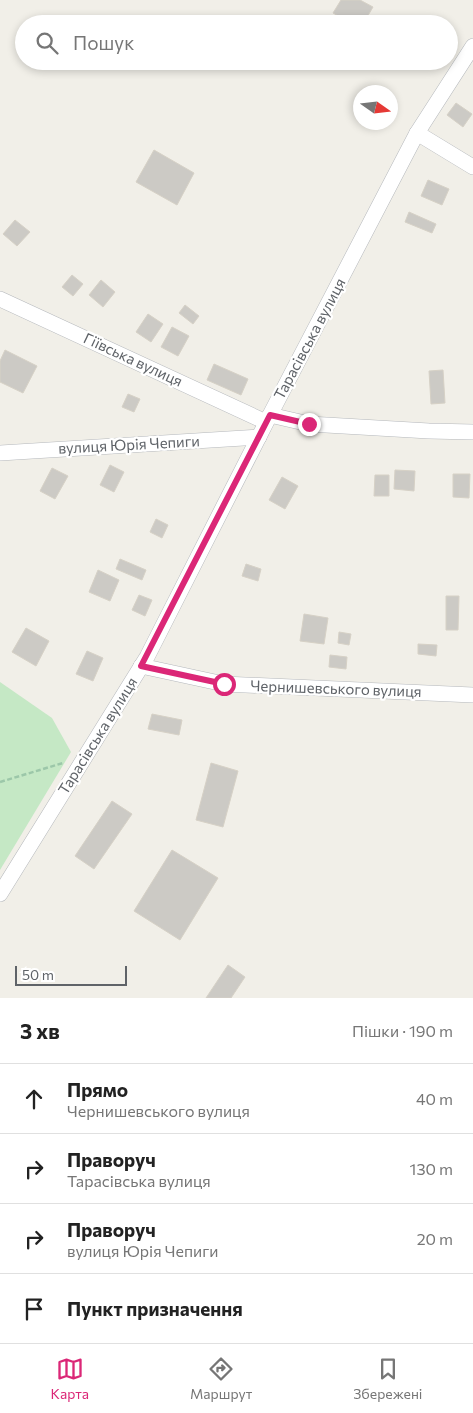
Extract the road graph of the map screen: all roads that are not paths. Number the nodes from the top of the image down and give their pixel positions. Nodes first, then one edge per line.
1 (473, 46) edge
2 (458, 69) edge
3 (458, 70) edge
4 (417, 133) junction
5 (473, 167) edge
6 (0, 299) edge
7 (268, 419) junction
8 (473, 432) edge
9 (259, 436) junction
10 (0, 452) edge
11 (141, 666) junction
12 (473, 695) edge
13 (0, 894) edge

1 - 2 street, Тарасівська вулиця
3 - 4 street, Тарасівська вулиця
4 - 5 street
4 - 7 street, Тарасівська вулиця
6 - 7 street, Гіївська вулиця
7 - 8 street
7 - 9 street, Тарасівська вулиця
9 - 10 street, вулиця Юрія Чепиги
9 - 11 street, Тарасівська вулиця
11 - 12 street, Чернишевського вулиця
11 - 13 street, Тарасівська вулиця

